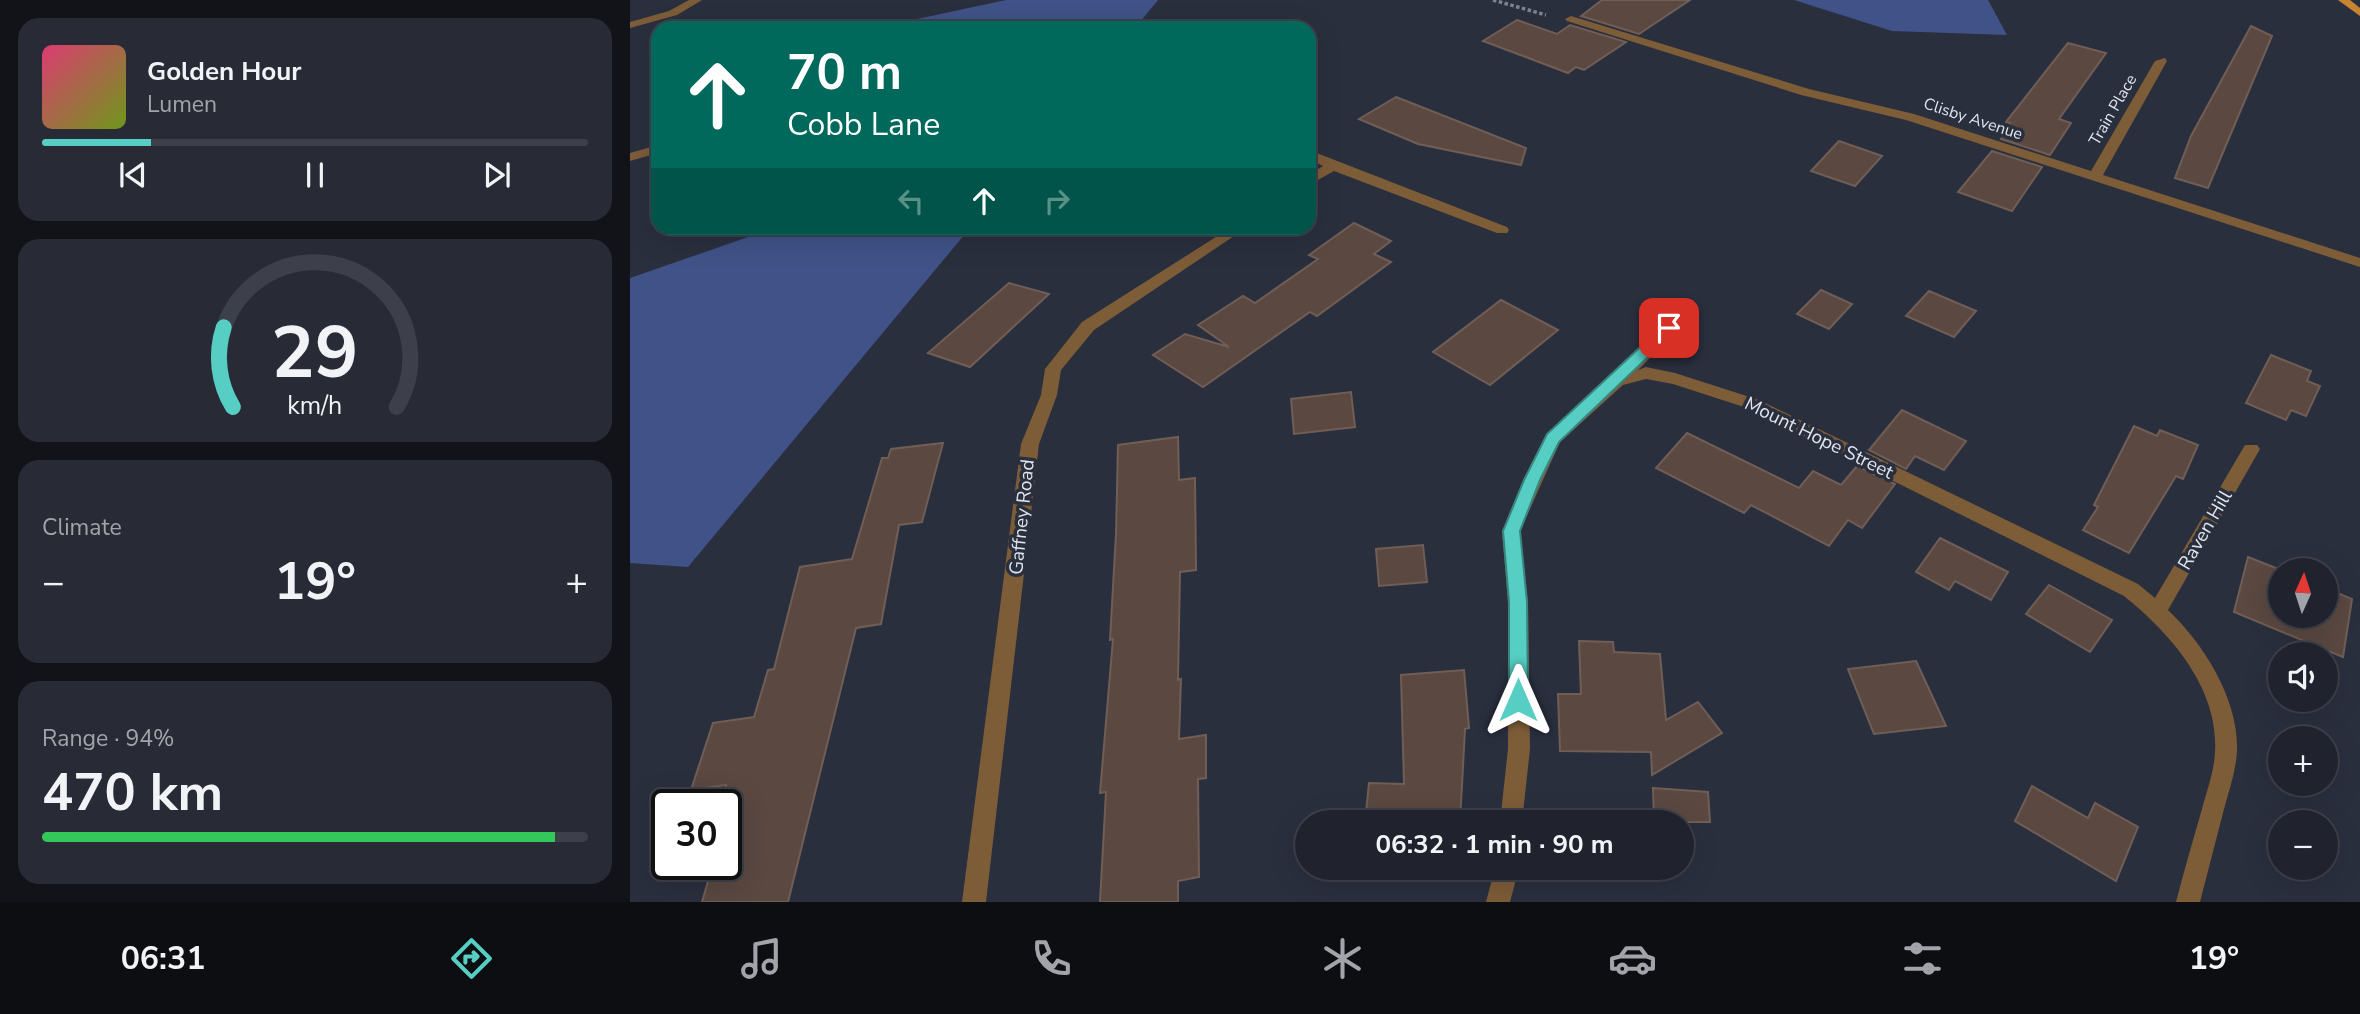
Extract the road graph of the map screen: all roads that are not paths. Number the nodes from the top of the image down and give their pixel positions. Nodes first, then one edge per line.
1 (697, 0) edge
2 (2343, 0) edge
3 (2360, 13) edge
4 (1571, 19) road end
5 (630, 25) edge
6 (2161, 61) dead end
7 (651, 151) edge
8 (630, 157) edge
9 (1316, 158) edge
10 (1333, 166) junction
11 (1316, 177) edge
12 (2095, 177) junction
13 (1502, 230) dead end
14 (1228, 235) edge
15 (2360, 264) edge
16 (1669, 328) dead end
17 (1617, 381) junction
18 (2251, 449) dead end
19 (2158, 610) junction
20 (1512, 810) edge
21 (1504, 880) edge
22 (974, 902) edge
23 (1499, 902) edge
24 (2188, 902) edge

1 - 5 street
2 - 3 main road
4 - 12 street, Clisby Avenue
6 - 12 street, Train Place
7 - 8 street
9 - 10 street
10 - 11 street
10 - 13 street
12 - 15 street, Clisby Avenue
14 - 22 street, Gaffney Road
16 - 17 street
17 - 19 street, Mount Hope Street
17 - 20 street, Mount Hope Street
18 - 19 street, Raven Hill
19 - 24 street, Mount Hope Street
21 - 23 street

